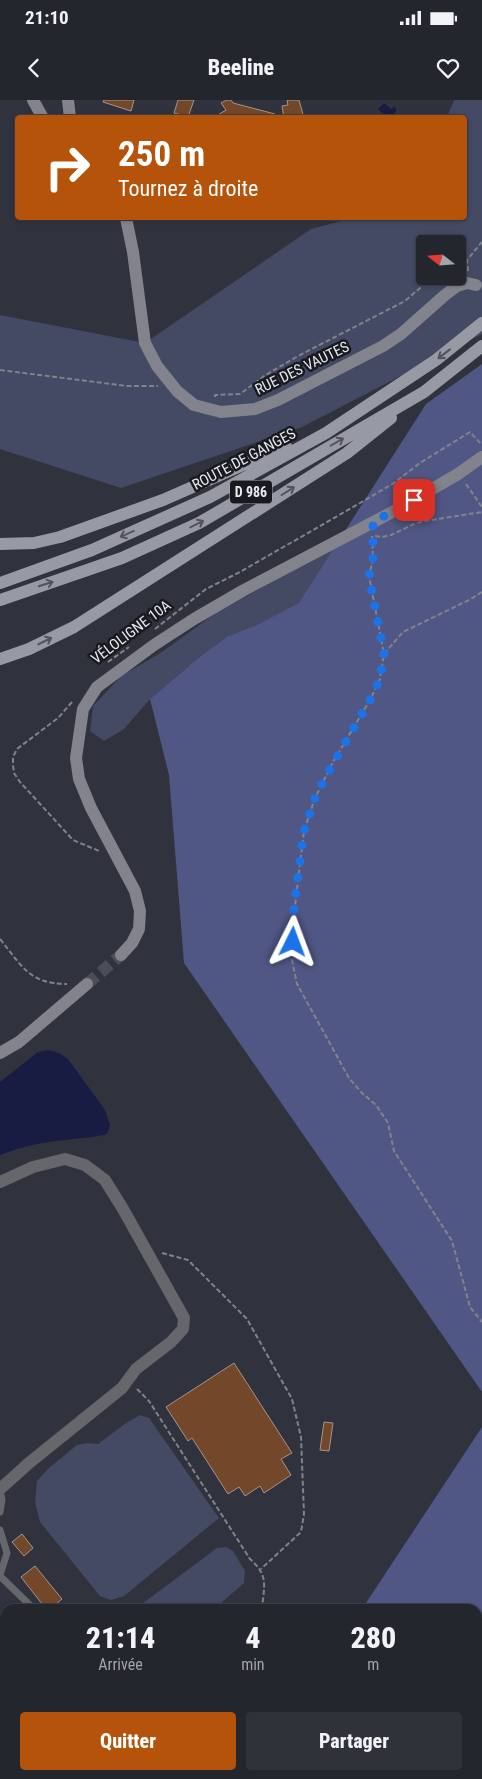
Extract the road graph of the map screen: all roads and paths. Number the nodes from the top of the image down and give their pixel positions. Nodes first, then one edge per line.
1 (33, 100) edge
2 (68, 100) edge
3 (41, 115) edge
4 (70, 115) edge
5 (125, 221) edge
6 (482, 242) edge
7 (467, 260) joint
8 (477, 283) edge
9 (424, 285) edge
10 (482, 324) edge
11 (482, 346) edge
12 (0, 370) edge
13 (172, 386) junction
14 (424, 392) junction
15 (210, 409) junction
16 (326, 433) junction
17 (482, 445) edge
18 (482, 457) edge
19 (458, 474) junction
20 (482, 507) edge
21 (482, 512) edge
22 (372, 529) junction
23 (0, 544) edge
24 (0, 583) edge
25 (482, 592) edge
26 (0, 600) edge
27 (149, 633) dead end
28 (133, 644) dead end
29 (384, 654) junction
30 (0, 659) edge
31 (102, 667) dead end
32 (73, 701) dead end
33 (102, 852) dead end
34 (0, 939) edge
35 (121, 955) tunnel mouth
36 (80, 984) joint
37 (0, 1053) edge
38 (0, 1182) edge
39 (145, 1249) junction
40 (482, 1322) edge
41 (128, 1380) junction
42 (0, 1490) edge
43 (0, 1512) edge
44 (0, 1530) edge
45 (261, 1569) junction
46 (0, 1576) edge
47 (29, 1604) edge
48 (262, 1604) edge

1 - 3 street
2 - 4 street
5 - 13 street, RUE DES VAUTES
6 - 7 path
7 - 8 path
8 - 15 street, RUE DES VAUTES
9 - 15 path
10 -> 16 main road, ROUTE DE GANGES / D 986
11 - 14 main road, ROUTE DE GANGES / D 986
12 - 13 path
13 - 15 street, RUE DES VAUTES
26 -> 14 main road, ROUTE DE GANGES / D 986
30 -> 14 main road
16 - 23 main road
16 -> 24 main road, ROUTE DE GANGES / D 986
17 - 27 path, VÉLOLIGNE 10A
18 - 19 street
19 - 20 path
19 - 22 street
21 - 22 path
22 - 29 path
22 - 35 street
25 - 29 path
28 - 31 path, VÉLOLIGNE 10A
29 - 40 path
32 - 33 path
34 - 36 path
36 - 37 street
38 - 39 street
39 - 41 street
39 - 45 path
41 - 42 street
41 - 45 path
42 - 43 lane
44 - 46 lane
45 - 48 path
46 - 47 lane

